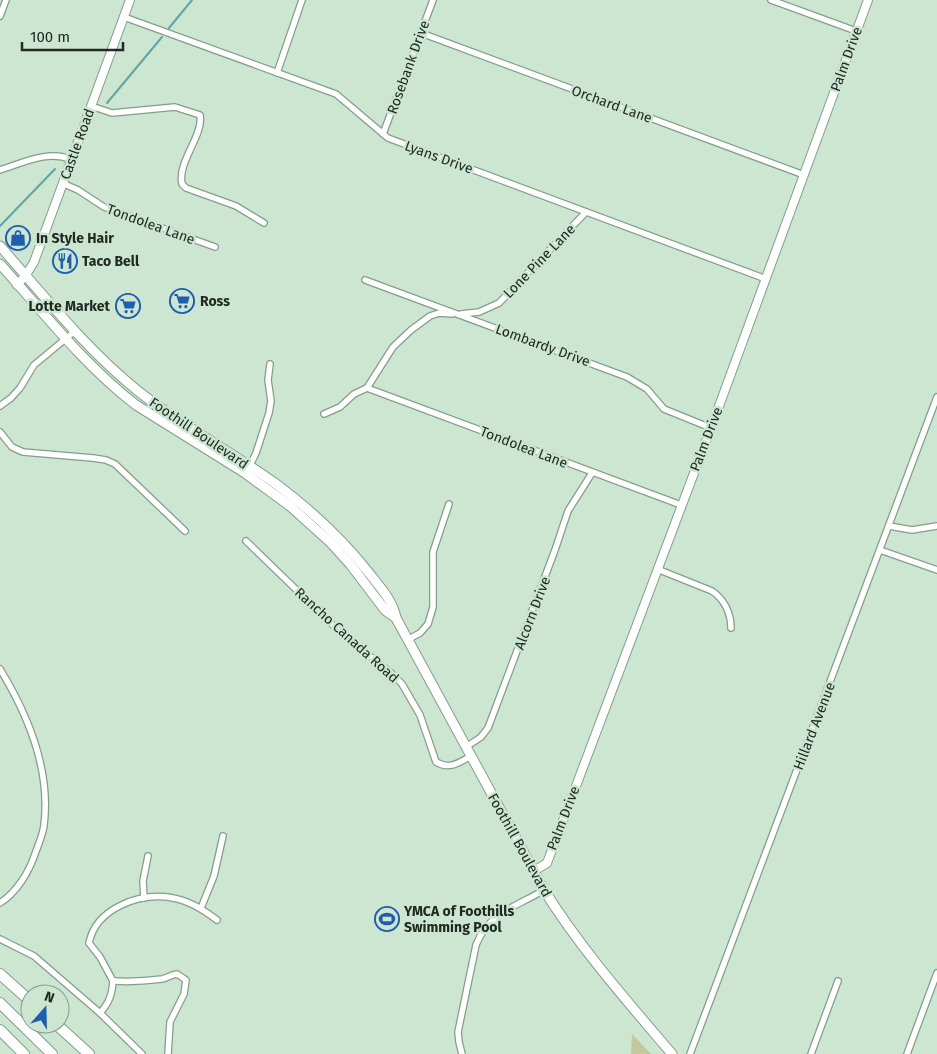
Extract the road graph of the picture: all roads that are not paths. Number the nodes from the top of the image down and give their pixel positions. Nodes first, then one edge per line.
1 (6, 0) edge
2 (130, 0) edge
3 (302, 0) edge
4 (433, 0) edge
5 (771, 0) edge
6 (868, 0) edge
7 (0, 16) edge
8 (124, 17) junction
9 (856, 31) junction
10 (421, 33) junction
11 (277, 72) junction
12 (91, 106) junction
13 (383, 134) junction
14 (70, 159) junction
15 (0, 170) edge
16 (804, 175) junction
17 (62, 183) junction
18 (586, 212) junction
19 (264, 223) dead end
20 (0, 246) edge
21 (215, 247) dead end
22 (0, 264) edge
23 (26, 275) junction
24 (766, 279) junction
25 (365, 280) dead end
26 (17, 284) junction
27 (458, 314) junction
28 (75, 331) junction
29 (65, 339) junction
30 (270, 364) dead end
31 (367, 388) junction
32 (937, 397) edge
33 (0, 406) edge
34 (935, 406) edge
35 (324, 414) dead end
36 (711, 428) junction
37 (186, 431) junction
38 (0, 432) edge
39 (247, 470) junction
40 (592, 473) junction
41 (449, 504) dead end
42 (681, 505) junction
43 (889, 526) junction
44 (937, 526) edge
45 (185, 531) dead end
46 (246, 541) dead end
47 (880, 550) junction
48 (657, 570) junction
49 (937, 570) edge
50 (731, 628) dead end
51 (408, 640) junction
52 (0, 669) edge
53 (466, 747) junction
54 (471, 756) junction
55 (223, 836) dead end
56 (148, 856) dead end
57 (534, 871) junction
58 (544, 890) junction
59 (144, 898) junction
60 (0, 903) edge
61 (201, 908) junction
62 (217, 920) dead end
63 (0, 939) edge
64 (937, 973) edge
65 (0, 974) edge
66 (113, 981) junction
67 (838, 981) dead end
68 (20, 992) edge
69 (0, 1003) edge
70 (100, 1013) junction
71 (0, 1030) edge
72 (67, 1034) edge
73 (24, 1054) edge
74 (52, 1054) edge
75 (89, 1054) edge
76 (142, 1054) edge
77 (168, 1054) edge
78 (462, 1054) edge
79 (672, 1054) edge
80 (690, 1054) edge
81 (811, 1054) edge
82 (907, 1054) edge

1 - 7 street
2 - 8 street, Castle Road
3 - 11 street
4 - 10 street, Rosebank Drive
5 - 9 street
6 - 9 street, Palm Drive
8 - 11 street, Lyans Drive
8 - 12 street, Castle Road
9 - 16 street, Palm Drive
10 - 13 street, Rosebank Drive
10 - 16 street, Orchard Lane
11 - 13 street, Lyans Drive
12 - 14 street, Castle Road
12 - 19 street
13 - 18 street, Lyans Drive
14 - 15 street
14 - 17 street, Castle Road
16 - 24 street, Palm Drive
17 - 21 street, Tondolea Lane
17 - 23 street, Castle Road
18 - 24 street, Lyans Drive
18 - 27 street, Lone Pine Lane
20 - 23 main road, Foothill Boulevard
22 - 26 main road, Foothill Boulevard
23 - 26 street, Castle Road
23 - 28 main road, Foothill Boulevard
24 - 36 street, Palm Drive
25 - 27 street, Lombardy Drive
26 - 29 main road, Foothill Boulevard
27 - 31 street, Lone Pine Lane
27 - 36 street, Lombardy Drive
28 - 29 street
28 - 37 main road, Foothill Boulevard
29 - 33 street
29 - 37 main road, Foothill Boulevard
30 - 39 street
31 - 35 street, Lone Pine Lane
31 - 40 street, Tondolea Lane
32 - 34 street, Hillard Avenue
34 - 43 street, Hillard Avenue
36 - 42 street, Palm Drive
37 - 39 main road, Foothill Boulevard
38 - 45 street
39 - 51 main road, Foothill Boulevard
40 - 42 street, Tondolea Lane
40 - 53 street, Alcorn Drive
41 - 51 street
42 - 48 street, Palm Drive
43 - 44 street
43 - 47 street, Hillard Avenue
46 - 54 street, Rancho Canada Road
47 - 49 street
47 - 80 street, Hillard Avenue
48 - 50 street
48 - 57 street, Palm Drive
51 - 53 main road, Foothill Boulevard
52 - 60 street
53 - 54 main road, Foothill Boulevard
54 - 57 main road, Foothill Boulevard
55 - 61 street
56 - 59 street
57 - 58 main road, Foothill Boulevard
58 - 78 street
58 - 79 main road, Foothill Boulevard
59 - 61 street
59 - 66 street
61 - 62 street
63 - 70 street
64 - 82 street
65 - 68 highway
66 - 70 street
66 - 77 street
67 - 81 street
69 - 74 highway
70 - 76 street
71 - 73 highway
72 - 75 highway

